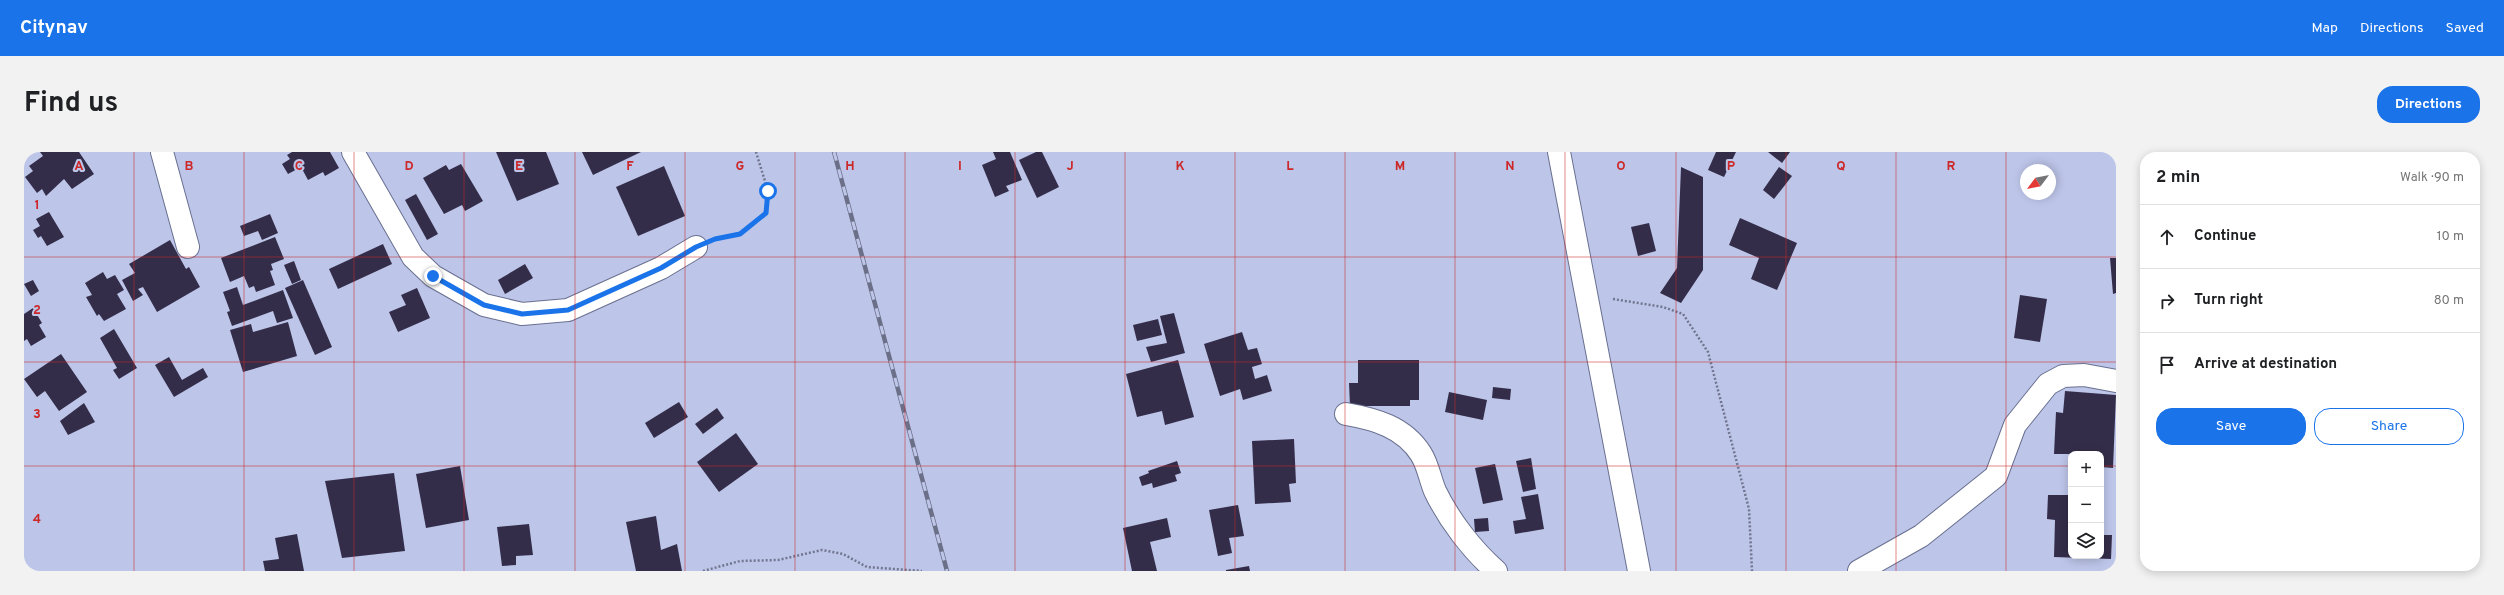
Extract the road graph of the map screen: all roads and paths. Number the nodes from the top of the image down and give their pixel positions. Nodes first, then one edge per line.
1 (162, 152) edge
2 (353, 152) edge
3 (756, 152) edge
4 (1559, 152) edge
5 (188, 247) dead end
6 (696, 247) joint
7 (1586, 292) junction
8 (2116, 381) edge
9 (1346, 414) dead end
10 (703, 571) edge
11 (922, 571) edge
12 (1496, 571) edge
13 (1639, 571) edge
14 (1752, 571) edge
15 (1859, 571) edge

1 - 5 street
2 - 6 street
3 - 6 path
4 - 7 street
7 - 13 street
7 - 14 path
8 - 15 street
9 - 12 street
10 - 11 path

